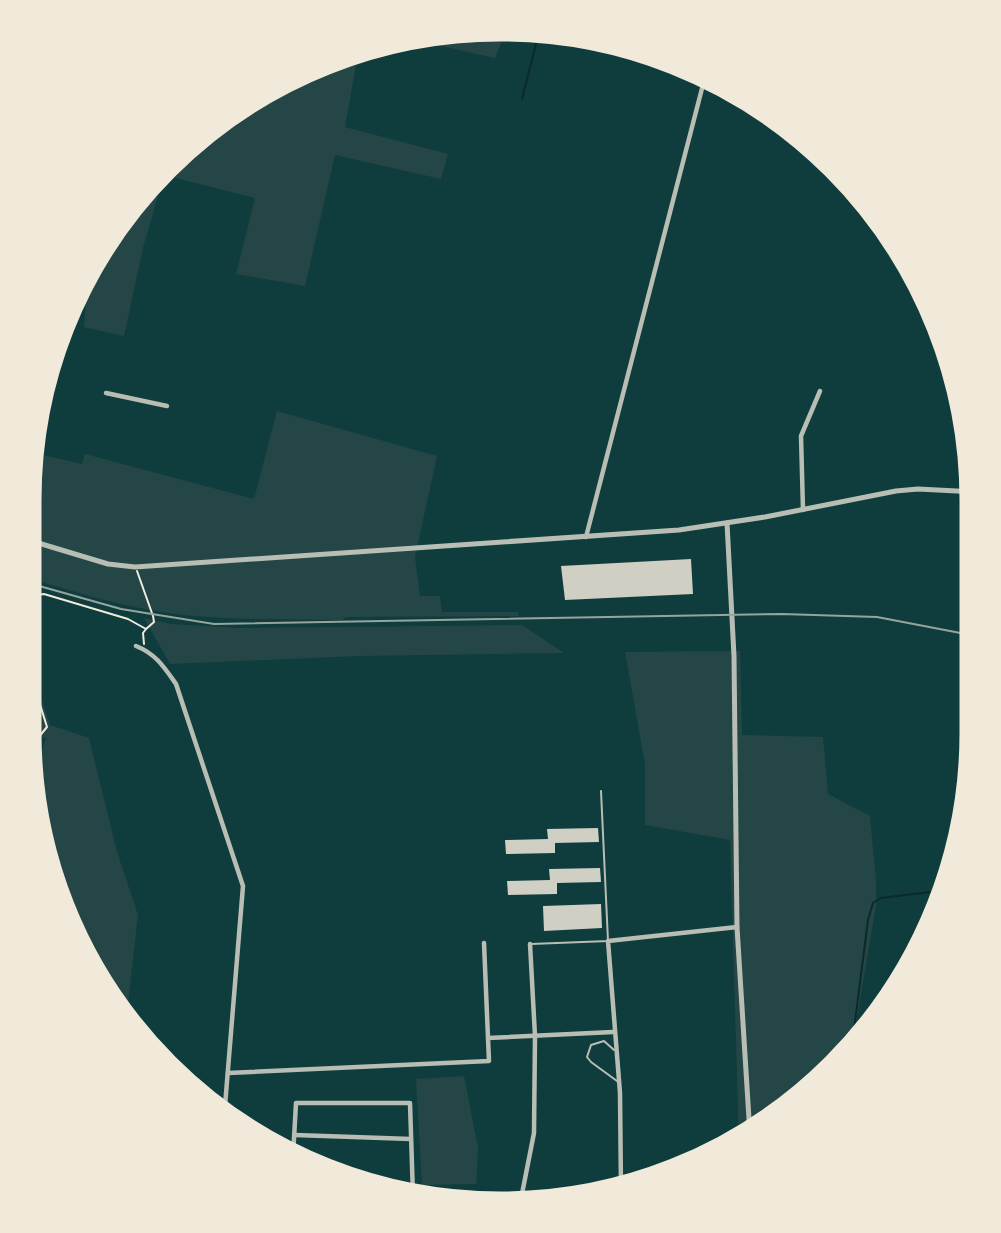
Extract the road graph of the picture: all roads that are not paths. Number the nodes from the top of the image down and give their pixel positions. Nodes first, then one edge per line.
1 (703, 84) edge
2 (820, 391) dead end
3 (106, 393) dead end
4 (167, 406) dead end
5 (964, 491) edge
6 (803, 510) junction
7 (727, 523) junction
8 (586, 537) junction
9 (37, 543) edge
10 (136, 646) dead end
11 (601, 791) dead end
12 (737, 927) junction
13 (608, 941) junction
14 (484, 943) dead end
15 (530, 944) joint
16 (613, 1032) junction
17 (535, 1036) junction
18 (488, 1038) junction
19 (617, 1053) junction
20 (228, 1073) junction
21 (618, 1082) junction
22 (225, 1105) edge
23 (749, 1123) edge
24 (295, 1135) junction
25 (411, 1139) junction
26 (294, 1147) edge
27 (621, 1180) edge
28 (413, 1187) edge
29 (522, 1195) edge

1 - 8 street
2 - 6 street
3 - 4 street
5 - 6 street
6 - 7 street
7 - 8 street
7 - 12 street
8 - 9 street
10 - 20 street
11 - 13 lane
12 - 13 street
12 - 23 street
13 - 15 lane
13 - 16 street
14 - 18 street
15 - 17 street
16 - 17 street
16 - 19 street
17 - 18 street
17 - 29 street
18 - 20 street
19 - 21 street
19 - 21 lane
20 - 22 street
21 - 27 street
24 - 25 street
24 - 25 street
24 - 26 street
25 - 28 street

